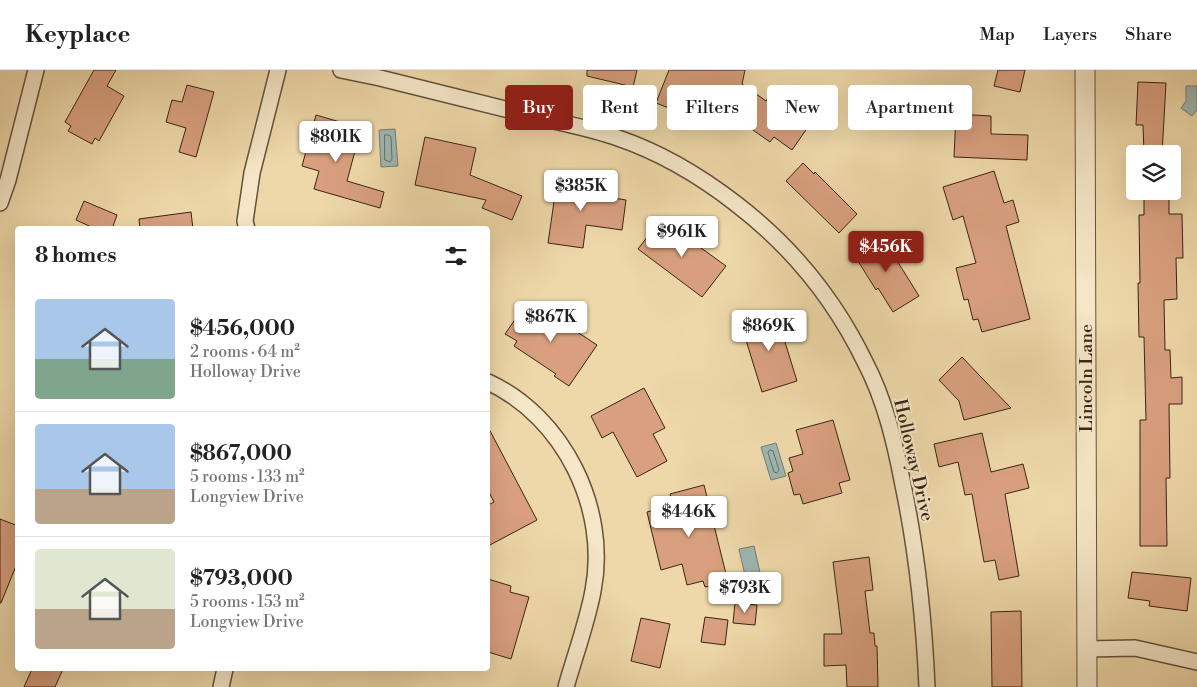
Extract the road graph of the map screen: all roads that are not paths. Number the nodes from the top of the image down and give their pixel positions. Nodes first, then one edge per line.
1 (36, 70) edge
2 (278, 70) edge
3 (341, 70) edge
4 (1084, 70) edge
5 (0, 203) edge
6 (246, 226) edge
7 (490, 383) edge
8 (1087, 649) junction
9 (1197, 662) edge
10 (225, 671) edge
11 (221, 687) edge
12 (566, 687) edge
13 (926, 687) edge
14 (1087, 687) edge

1 - 5 street
2 - 6 street
3 - 13 street, Holloway Drive
4 - 8 street, Lincoln Lane
7 - 12 street
8 - 9 street
8 - 14 street, Lincoln Lane
10 - 11 street

